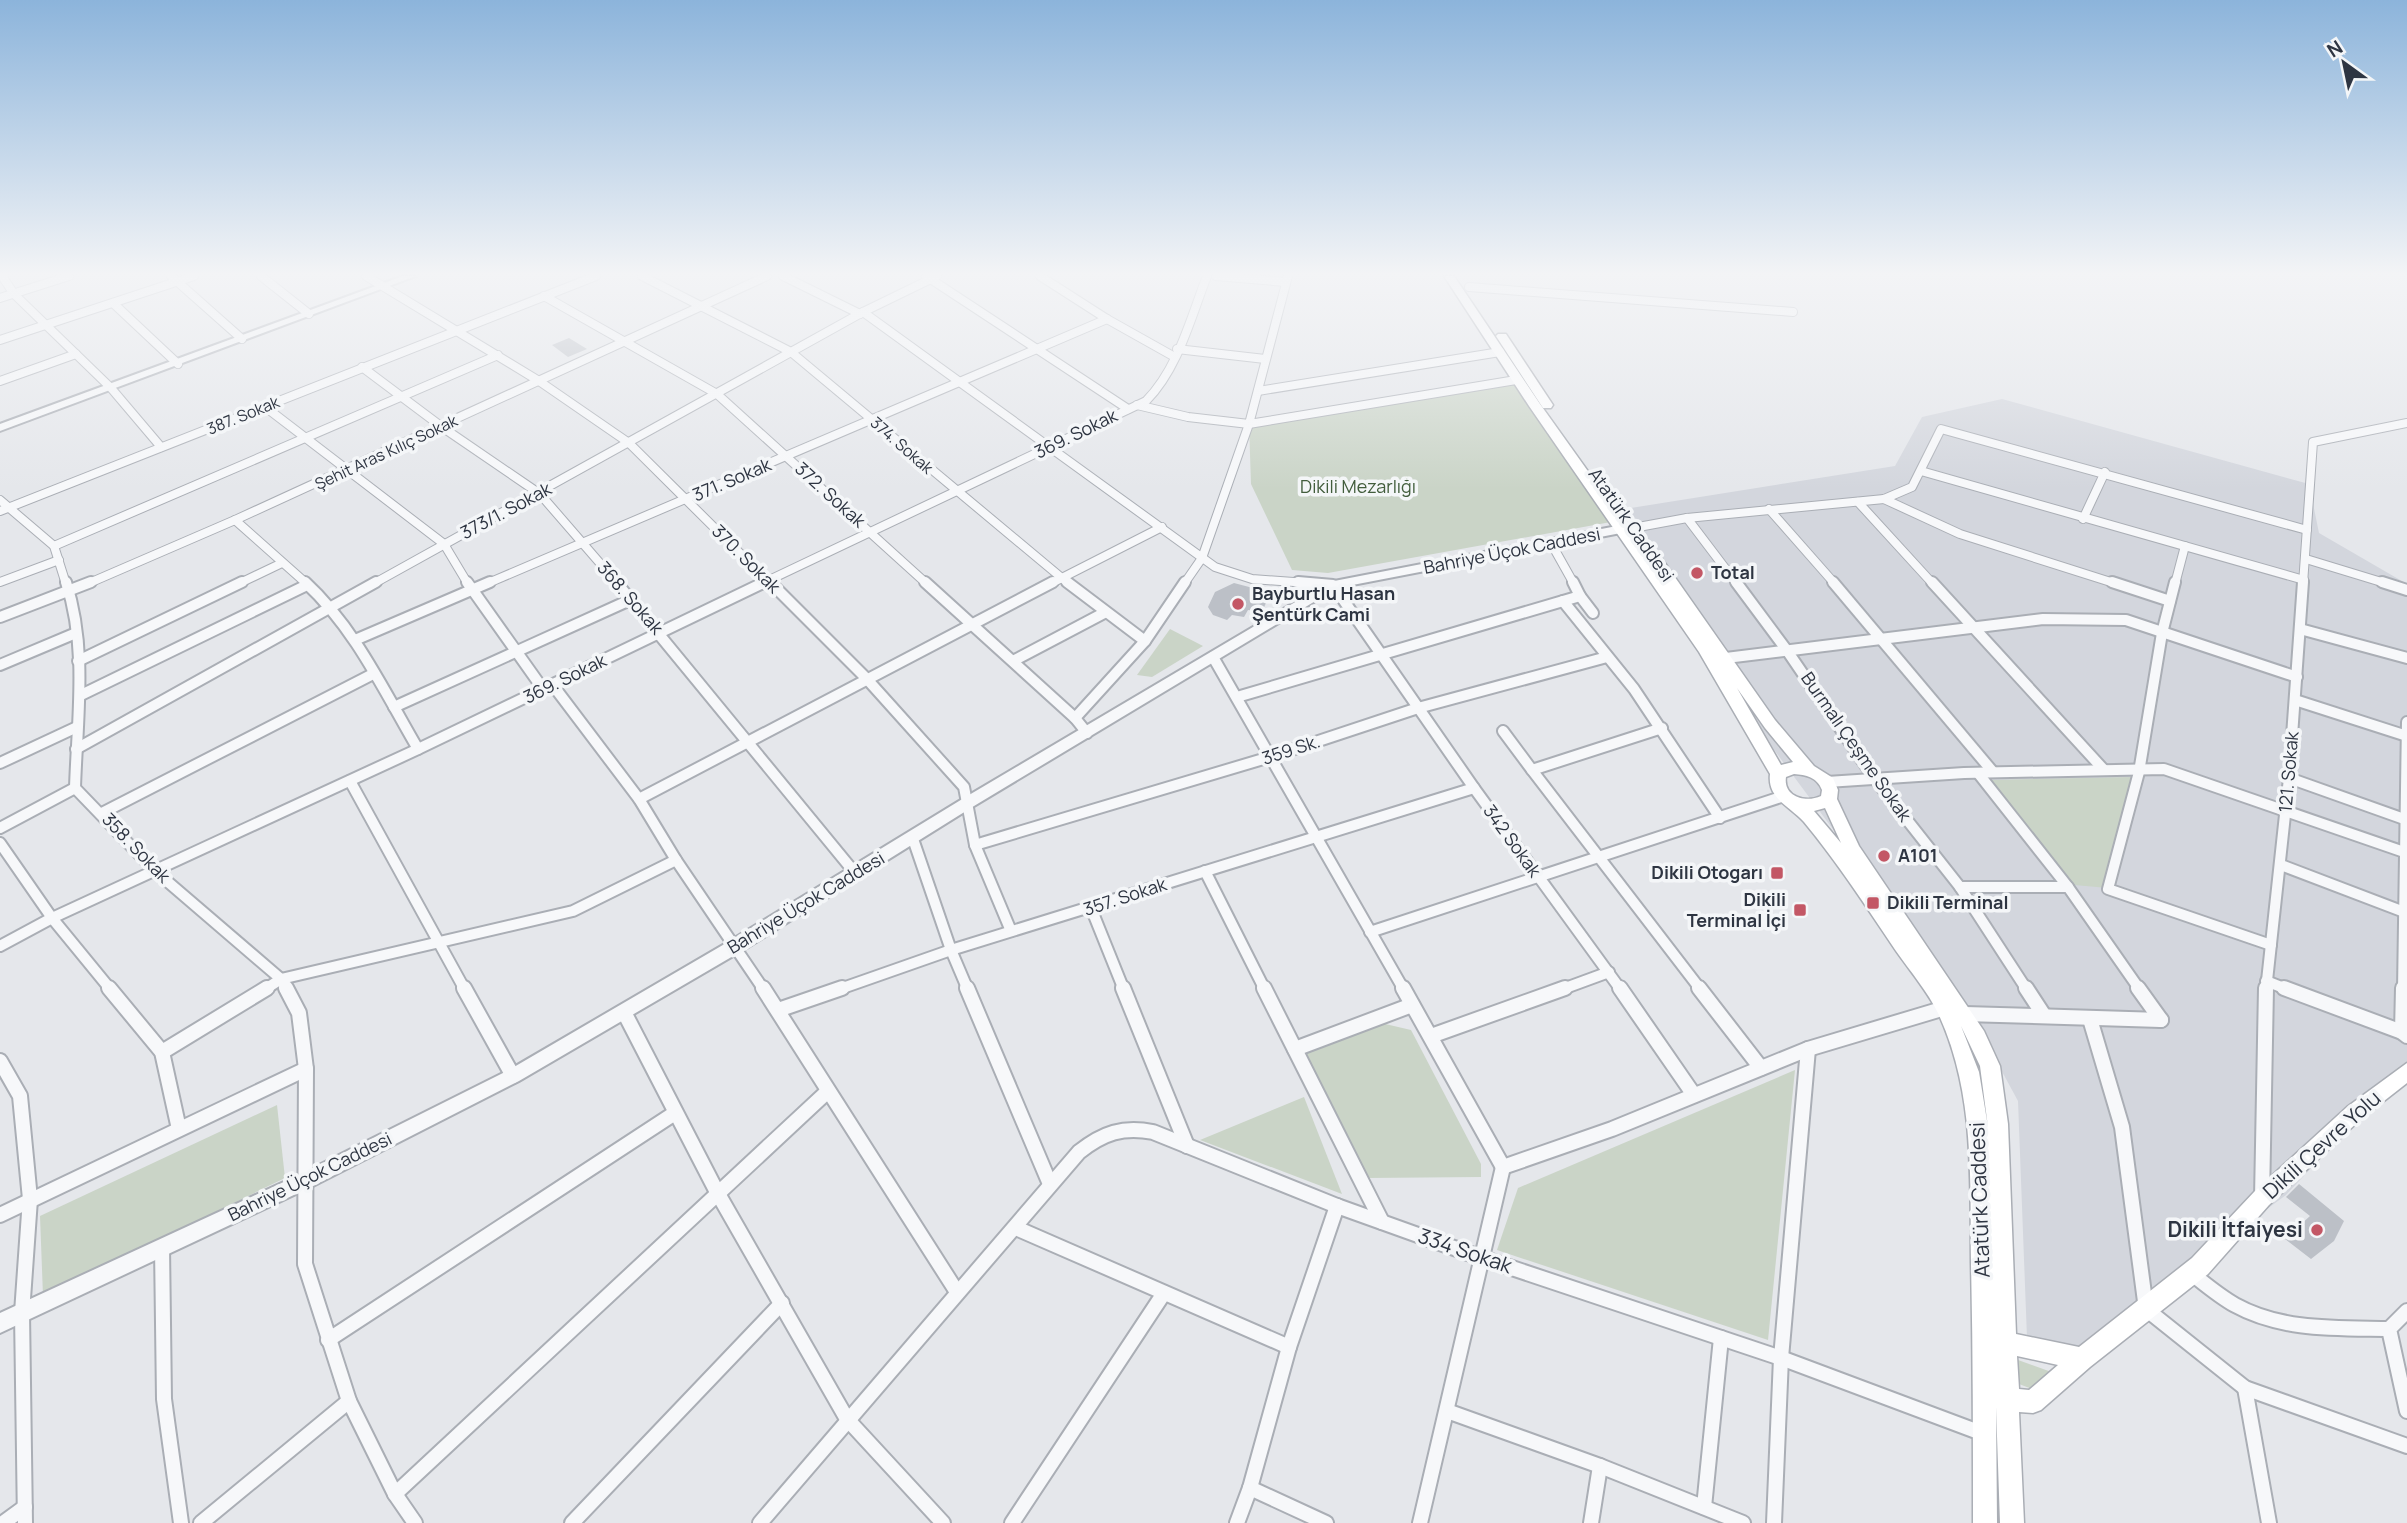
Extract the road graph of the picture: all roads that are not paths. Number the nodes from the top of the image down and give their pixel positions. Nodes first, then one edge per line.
1 (68, 347) edge
2 (161, 347) edge
3 (222, 347) edge
4 (414, 347) edge
5 (484, 347) edge
6 (613, 347) edge
7 (633, 347) edge
8 (782, 347) edge
9 (800, 347) edge
10 (911, 347) edge
11 (1036, 347) edge
12 (1043, 347) edge
13 (1165, 347) edge
14 (1177, 347) edge
15 (1268, 347) edge
16 (1497, 347) edge
17 (1509, 347) edge
18 (1039, 349) junction
19 (791, 352) junction
20 (1175, 352) junction
21 (1500, 352) junction
22 (76, 354) junction
23 (498, 355) junction
24 (1265, 359) junction
25 (178, 363) junction
26 (362, 367) junction
27 (1516, 380) junction
28 (0, 381) edge
29 (539, 381) junction
30 (959, 381) junction
31 (111, 388) junction
32 (1258, 391) junction
33 (717, 394) junction
34 (404, 397) junction
35 (264, 406) junction
36 (1133, 407) junction
37 (872, 418) junction
38 (2407, 423) edge
39 (1249, 424) junction
40 (442, 426) junction
41 (0, 428) edge
42 (305, 438) junction
43 (629, 443) junction
44 (161, 447) junction
45 (1049, 448) junction
46 (787, 456) junction
47 (349, 469) junction
48 (1921, 471) junction
49 (2105, 472) junction
50 (956, 492) junction
51 (540, 494) junction
52 (687, 499) junction
53 (1884, 499) junction
54 (1857, 502) junction
55 (3, 506) edge
56 (1769, 509) junction
57 (1687, 518) junction
58 (2083, 519) junction
59 (235, 520) junction
60 (1162, 527) junction
61 (1627, 528) junction
62 (2307, 530) junction
63 (869, 531) junction
64 (1551, 543) junction
65 (444, 544) junction
66 (583, 545) junction
67 (54, 546) junction
68 (2185, 546) junction
69 (1202, 558) junction
70 (2306, 559) junction
71 (60, 560) junction
72 (282, 563) junction
73 (1062, 579) junction
74 (2304, 580) junction
75 (0, 582) edge
76 (769, 582) junction
77 (307, 584) junction
78 (1333, 585) junction
79 (2407, 590) edge
80 (472, 591) junction
81 (69, 592) junction
82 (1580, 596) junction
83 (630, 600) junction
84 (1563, 601) junction
85 (2171, 601) junction
86 (331, 606) junction
87 (1104, 613) junction
88 (1593, 613) dead end
89 (0, 617) edge
90 (972, 624) junction
91 (1973, 628) junction
92 (2300, 629) junction
93 (76, 633) junction
94 (660, 633) junction
95 (2162, 634) junction
96 (1883, 639) junction
97 (355, 640) junction
98 (1145, 641) junction
99 (516, 651) junction
100 (1788, 652) junction
101 (1380, 654) junction
102 (1213, 657) junction
103 (1607, 657) junction
104 (1726, 658) junction
105 (2407, 659) edge
106 (78, 660) junction
107 (1013, 661) junction
108 (0, 665) edge
109 (373, 674) junction
110 (2297, 677) junction
111 (866, 678) junction
112 (548, 687) junction
113 (81, 695) junction
114 (1237, 697) junction
115 (2295, 700) junction
116 (394, 707) junction
117 (1418, 708) junction
118 (1075, 719) junction
119 (2407, 722) edge
120 (77, 727) junction
121 (1662, 728) junction
122 (1503, 731) dead end
123 (1087, 733) junction
124 (2406, 735) edge
125 (750, 743) junction
126 (76, 749) junction
127 (418, 749) junction
128 (1270, 757) junction
129 (0, 763) edge
130 (1808, 769) junction
131 (1532, 770) junction
132 (2104, 770) junction
133 (1993, 772) junction
134 (2139, 772) junction
135 (1978, 773) junction
136 (1777, 774) junction
137 (1874, 778) junction
138 (2289, 778) junction
139 (350, 780) junction
140 (75, 788) junction
141 (1474, 788) junction
142 (1828, 791) junction
143 (639, 799) junction
144 (1791, 800) junction
145 (969, 802) junction
146 (2285, 810) junction
147 (102, 813) junction
148 (1720, 818) junction
149 (2406, 820) edge
150 (0, 828) edge
151 (1316, 836) junction
152 (913, 839) junction
153 (0, 843) edge
154 (975, 845) junction
155 (2407, 853) edge
156 (1598, 859) junction
157 (676, 860) junction
158 (2281, 864) junction
159 (154, 870) junction
160 (1205, 871) junction
161 (855, 873) junction
162 (1539, 878) junction
163 (1960, 887) junction
164 (2068, 887) junction
165 (1091, 908) junction
166 (2406, 913) edge
167 (52, 918) junction
168 (1011, 930) junction
169 (1370, 932) junction
170 (439, 941) junction
171 (2270, 945) junction
172 (0, 946) edge
173 (734, 947) junction
174 (951, 950) junction
175 (1609, 972) junction
176 (281, 979) junction
177 (2266, 981) junction
178 (1412, 1005) junction
179 (778, 1010) junction
180 (1955, 1011) junction
181 (624, 1012) junction
182 (2043, 1014) junction
183 (2090, 1019) junction
184 (2404, 1034) edge
185 (1431, 1036) junction
186 (1295, 1049) junction
187 (1808, 1049) junction
188 (162, 1052) junction
189 (0, 1061) edge
190 (1760, 1068) junction
191 (306, 1069) junction
192 (2407, 1072) edge
193 (513, 1076) junction
194 (828, 1091) junction
195 (1694, 1095) junction
196 (675, 1113) junction
197 (179, 1129) junction
198 (1187, 1146) junction
199 (1503, 1167) junction
200 (307, 1180) junction
201 (1050, 1184) junction
202 (717, 1192) junction
203 (2262, 1198) junction
204 (30, 1199) junction
205 (1337, 1206) junction
206 (0, 1215) edge
207 (1382, 1222) junction
208 (1016, 1228) junction
209 (162, 1247) junction
210 (1482, 1258) junction
211 (2191, 1273) junction
212 (957, 1292) junction
213 (1164, 1293) junction
214 (782, 1303) junction
215 (2146, 1309) junction
216 (2407, 1311) edge
217 (22, 1313) junction
218 (0, 1323) edge
219 (2389, 1329) junction
220 (1984, 1337) junction
221 (1721, 1338) junction
222 (328, 1339) junction
223 (2007, 1343) junction
224 (1289, 1347) junction
225 (1781, 1358) junction
226 (2082, 1359) junction
227 (2245, 1388) junction
228 (1985, 1392) junction
229 (2008, 1400) junction
230 (349, 1401) junction
231 (1447, 1410) junction
232 (2407, 1411) edge
233 (847, 1419) junction
234 (1984, 1434) junction
235 (2407, 1446) edge
236 (1600, 1466) junction
237 (1250, 1488) junction
238 (395, 1494) junction
239 (1704, 1507) junction
240 (25, 1515) edge
241 (2, 1523) edge
242 (181, 1523) edge
243 (201, 1523) edge
244 (415, 1523) edge
245 (572, 1523) edge
246 (760, 1523) edge
247 (943, 1523) edge
248 (1012, 1523) edge
249 (1237, 1523) edge
250 (1326, 1523) edge
251 (1420, 1523) edge
252 (1591, 1523) edge
253 (1743, 1523) edge
254 (1774, 1523) edge
255 (1985, 1523) edge
256 (2012, 1523) edge
257 (2269, 1523) edge

1 - 22 street
2 - 25 street
3 - 25 street
4 - 26 street, 387. Sokak
5 - 23 street, 370. Sokak
6 - 29 street, Şehit Aras Kılıç Sokak
7 - 33 street, 372. Sokak
8 - 19 street, 374. Sokak
9 - 19 street, 373/1. Sokak
10 - 30 street
11 - 18 street
12 - 18 street, 371. Sokak
13 - 20 street
14 - 20 street, 369. Sokak
15 - 24 street
16 - 21 main road, Atatürk Caddesi
17 - 61 main road, Atatürk Caddesi
18 - 30 street, 371. Sokak
18 - 36 street
19 - 33 street, 373/1. Sokak
19 - 37 street, 374. Sokak
20 - 24 street
20 - 36 street, 369. Sokak
21 - 27 main road, Atatürk Caddesi
21 - 32 street
22 - 28 street
22 - 31 street
23 - 29 street, 370. Sokak
23 - 34 street
24 - 32 street
25 - 31 street
26 - 34 street, 368. Sokak
26 - 35 street, 387. Sokak
27 - 39 street
27 - 61 main road, Atatürk Caddesi
29 - 40 street, Şehit Aras Kılıç Sokak
29 - 43 street, 370. Sokak
30 - 37 street, 371. Sokak
30 - 45 street
31 - 41 street
31 - 44 street
32 - 39 street
33 - 43 street, 373/1. Sokak
33 - 46 street, 372. Sokak
34 - 40 street, 368. Sokak
34 - 42 street
35 - 42 street
35 - 44 street, 387. Sokak
36 - 39 street
36 - 45 street, 369. Sokak
37 - 46 street, 371. Sokak
37 - 50 street, 374. Sokak
38 - 62 street, 121. Sokak
39 - 69 street
40 - 47 street, Şehit Aras Kılıç Sokak
40 - 51 street, 368. Sokak
42 - 47 street
42 - 67 street
43 - 51 street, 373/1. Sokak
43 - 52 street, 370. Sokak
44 - 55 street, 387. Sokak
45 - 50 street, 369. Sokak
45 - 60 street
46 - 52 street, 371. Sokak
46 - 63 street, 372. Sokak
47 - 59 street, Şehit Aras Kılıç Sokak
47 - 65 street
48 - 49 street
48 - 53 street
48 - 58 street
49 - 58 street
49 - 62 street
50 - 63 street, 369. Sokak
50 - 73 street, 374. Sokak
51 - 65 street, 373/1. Sokak
51 - 66 street, 368. Sokak
52 - 66 street, 371. Sokak
52 - 76 street, 370. Sokak
53 - 54 street
53 - 85 street
54 - 56 street
54 - 91 street
55 - 67 street
56 - 57 street
56 - 96 street
57 - 61 street
57 - 100 street, Burmalı Çeşme Sokak
58 - 68 street
59 - 72 street
59 - 81 street, Şehit Aras Kılıç Sokak
60 - 69 street
60 - 73 street
61 - 64 street, Bahriye Üçok Caddesi
61 - 104 main road, Atatürk Caddesi
61 - 136 main road, Atatürk Caddesi
62 - 70 street, 121. Sokak
63 - 76 street, 369. Sokak
63 - 90 street, 372. Sokak
64 - 78 street, Bahriye Üçok Caddesi
64 - 82 street
65 - 80 street
65 - 86 street, 373/1. Sokak
66 - 80 street, 371. Sokak
66 - 83 street, 368. Sokak
67 - 71 street
68 - 74 street
68 - 85 street
69 - 78 street
69 - 98 street
70 - 74 street, 121. Sokak
70 - 79 street
71 - 75 street
71 - 81 street
72 - 77 street
72 - 106 street
73 - 87 street, 374. Sokak
73 - 90 street
74 - 92 street, 121. Sokak
76 - 94 street, 369. Sokak
76 - 111 street, 370. Sokak
77 - 86 street
77 - 113 street
78 - 101 street, 342 Sokak
78 - 102 street, Bahriye Üçok Caddesi
80 - 97 street, 371. Sokak
80 - 99 street
81 - 89 street, Şehit Aras Kılıç Sokak
81 - 93 street
82 - 84 street
82 - 88 street
83 - 94 street, 368. Sokak
83 - 99 street
84 - 101 street
84 - 103 street
85 - 95 street
86 - 97 street
86 - 126 street, 373/1. Sokak
87 - 98 street, 374. Sokak
87 - 107 street
90 - 107 street, 372. Sokak
90 - 111 street
91 - 95 street
91 - 96 street
91 - 132 street
92 - 105 street
92 - 110 street, 121. Sokak
93 - 106 street
93 - 108 street
94 - 112 street, 369. Sokak
94 - 125 street, 368. Sokak
95 - 110 street
95 - 134 street
96 - 100 street
96 - 133 street
97 - 109 street
98 - 118 street
99 - 112 street
99 - 116 street
100 - 104 street
100 - 137 street, Burmalı Çeşme Sokak
101 - 114 street
101 - 117 street, 342 Sokak
102 - 114 street
102 - 123 street, Bahriye Üçok Caddesi
103 - 117 street, 359 Sk.
103 - 121 street
104 - 130 main road, Atatürk Caddesi
106 - 113 street
107 - 118 street, 372. Sokak
109 - 116 street
109 - 147 street
110 - 115 street, 121. Sokak
111 - 125 street
111 - 145 street, 370. Sokak
112 - 127 street, 369. Sokak
112 - 143 street
113 - 120 street
114 - 128 street
115 - 124 street
115 - 138 street, 121. Sokak
116 - 127 street
117 - 128 street, 359 Sk.
117 - 141 street, 342 Sokak
118 - 123 street, 372. Sokak
119 - 124 street
120 - 126 street
120 - 129 street
121 - 131 street
121 - 148 street
122 - 131 street
123 - 145 street, Bahriye Üçok Caddesi
124 - 149 street
125 - 143 street
125 - 161 street, 368. Sokak
126 - 140 street
127 - 139 street, 369. Sokak
128 - 151 street
128 - 154 street, 359 Sk.
130 - 136 main road
130 - 142 main road, Atatürk Caddesi
131 - 156 street
132 - 133 street
132 - 134 street
133 - 135 street
134 - 146 street
134 - 171 street
135 - 137 street
135 - 164 street
136 - 144 main road, Atatürk Caddesi
137 - 142 street
137 - 163 street, Burmalı Çeşme Sokak
138 - 146 street, 121. Sokak
138 - 149 street
139 - 159 street, 369. Sokak
139 - 170 street
140 - 147 street, 358. Sokak
140 - 150 street
141 - 151 street, 357. Sokak
141 - 162 street, 342 Sokak
142 - 144 main road
142 - 180 main road, Atatürk Caddesi
143 - 157 street
144 - 148 street
144 - 180 main road, Atatürk Caddesi
145 - 152 street, Bahriye Üçok Caddesi
145 - 154 street
146 - 155 street
146 - 158 street, 121. Sokak
147 - 159 street, 358. Sokak
148 - 156 street
149 - 155 street
151 - 160 street, 357. Sokak
151 - 169 street
152 - 161 street, Bahriye Üçok Caddesi
152 - 174 street
153 - 167 street
154 - 168 street
155 - 166 street
156 - 162 street
156 - 190 street
157 - 170 street
157 - 173 street
158 - 166 street
158 - 171 street, 121. Sokak
159 - 167 street, 369. Sokak
159 - 176 street, 358. Sokak
160 - 165 street, 357. Sokak
160 - 186 street
161 - 173 street, Bahriye Üçok Caddesi
162 - 169 street
162 - 175 street, 342 Sokak
163 - 164 street
163 - 182 street, Burmalı Çeşme Sokak
164 - 183 street
165 - 168 street, 357. Sokak
165 - 198 street
166 - 184 street
167 - 172 street, 369. Sokak
167 - 188 street
168 - 174 street, 357. Sokak
169 - 178 street
170 - 176 street
170 - 193 street
171 - 177 street, 121. Sokak
173 - 179 street
173 - 181 street, Bahriye Üçok Caddesi
174 - 179 street, 357. Sokak
174 - 201 street
175 - 185 street
175 - 195 street, 342 Sokak
176 - 188 street
176 - 191 street, 358. Sokak
177 - 184 street
177 - 203 street, 121. Sokak
178 - 185 street
178 - 186 street
179 - 194 street
180 - 182 street
180 - 187 street
180 - 220 main road, Atatürk Caddesi
180 - 223 main road, Atatürk Caddesi
181 - 193 street, Bahriye Üçok Caddesi
181 - 196 street
182 - 183 street
183 - 215 street
185 - 199 street
186 - 207 street
187 - 190 street
187 - 225 street
188 - 197 street
189 - 204 street
190 - 195 street
191 - 197 street
191 - 200 street, 358. Sokak
192 - 203 main road, Dikili Çevre Yolu
193 - 200 street, Bahriye Üçok Caddesi
194 - 202 street
194 - 212 street
195 - 199 street
196 - 202 street
196 - 222 street
197 - 204 street
198 - 201 street, 334 Sokak
198 - 205 street, 334 Sokak
199 - 210 street
200 - 209 street, Bahriye Üçok Caddesi
200 - 222 street, 358. Sokak
201 - 208 street, 334 Sokak
202 - 214 street
202 - 238 street
203 - 211 main road, Dikili Çevre Yolu
204 - 206 street
204 - 217 street
205 - 207 street, 334 Sokak
205 - 224 street
207 - 210 street, 334 Sokak
208 - 212 street, 334 Sokak
208 - 213 street
209 - 217 street, Bahriye Üçok Caddesi
209 - 242 street
210 - 221 street, 334 Sokak
210 - 231 street
211 - 215 main road, Dikili Çevre Yolu
211 - 219 street
212 - 233 street, 334 Sokak
213 - 224 street
213 - 248 street
214 - 233 street
214 - 245 street
215 - 226 main road, Dikili Çevre Yolu
215 - 227 street
216 - 219 street
217 - 218 street, Bahriye Üçok Caddesi
217 - 240 street
219 - 232 street
220 - 223 main road
220 - 228 main road, Atatürk Caddesi
221 - 225 street, 334 Sokak
221 - 239 street
222 - 230 street, 358. Sokak
223 - 226 main road
223 - 229 main road, Atatürk Caddesi
224 - 237 street
225 - 234 street, 334 Sokak
225 - 254 street
226 - 229 main road, Dikili Çevre Yolu
227 - 235 street
227 - 257 street
228 - 229 main road
228 - 234 main road, Atatürk Caddesi
229 - 256 main road, Atatürk Caddesi
230 - 238 street, 358. Sokak
230 - 243 street
231 - 236 street
231 - 251 street
233 - 246 street, 334 Sokak
233 - 247 street
234 - 255 main road, Atatürk Caddesi
236 - 239 street
236 - 252 street
237 - 249 street
237 - 250 street
238 - 244 street, 358. Sokak
239 - 253 street
240 - 241 street

